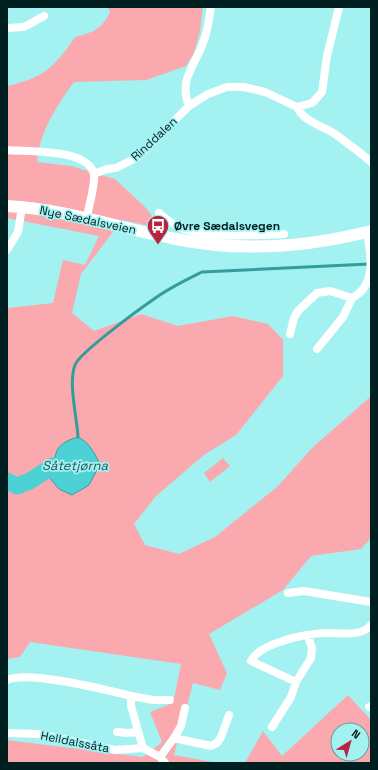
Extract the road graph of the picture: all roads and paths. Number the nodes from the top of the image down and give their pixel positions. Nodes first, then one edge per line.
1 (211, 7) edge
2 (339, 7) edge
3 (44, 16) dead end
4 (7, 28) edge
5 (189, 106) junction
6 (297, 107) junction
7 (7, 150) edge
8 (371, 162) edge
9 (94, 174) junction
10 (7, 206) edge
11 (22, 207) junction
12 (159, 213) dead end
13 (86, 217) junction
14 (369, 231) edge
15 (284, 234) dead end
16 (7, 250) edge
17 (370, 260) edge
18 (370, 269) edge
19 (352, 298) junction
20 (290, 334) dead end
21 (317, 349) dead end
22 (288, 593) dead end
23 (371, 602) edge
24 (371, 625) edge
25 (308, 636) junction
26 (7, 680) edge
27 (296, 682) junction
28 (132, 696) junction
29 (170, 700) dead end
30 (185, 708) dead end
31 (229, 715) dead end
32 (272, 727) dead end
33 (117, 732) dead end
34 (138, 732) junction
35 (7, 733) edge
36 (174, 738) junction
37 (143, 748) junction
38 (162, 760) edge

1 - 5 street
2 - 6 street
3 - 4 street
5 - 6 street, Rinddalen
5 - 9 street, Rinddalen
6 - 8 street, Rinddalen
7 - 9 street
9 - 13 street
10 - 11 main road, Nye Sædalsveien
11 - 13 main road, Nye Sædalsveien
11 - 16 street, Nye Sædalsveien
12 - 15 street
13 - 14 main road, Nye Sædalsveien
14 - 17 street, Nye Sædalsveien
17 - 18 street, Nye Sædalsveien
18 - 19 street, Nye Sædalsveien
19 - 20 street
19 - 21 street, Nye Sædalsveien
22 - 23 street
24 - 25 street
25 - 27 street
25 - 27 street
26 - 28 street
27 - 32 street
28 - 29 street
28 - 34 street
30 - 36 street
31 - 36 street
33 - 34 street, Helldalssåta
34 - 37 street
35 - 37 street, Helldalssåta
36 - 38 street
37 - 38 street

